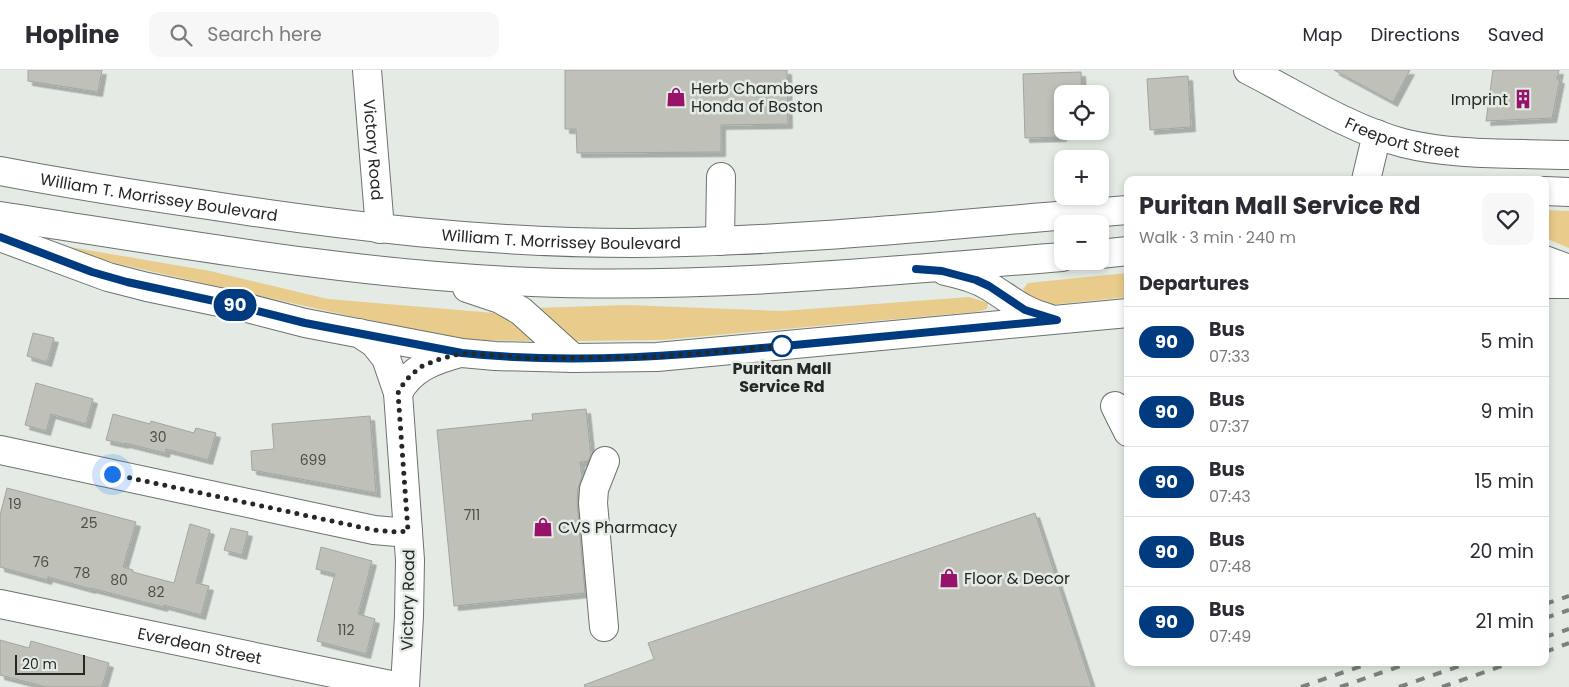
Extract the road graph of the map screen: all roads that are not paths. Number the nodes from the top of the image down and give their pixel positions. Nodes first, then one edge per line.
1 (367, 70) edge
2 (1248, 70) edge
3 (1377, 134) junction
4 (1569, 155) edge
5 (0, 171) edge
6 (1367, 176) edge
7 (721, 178) dead end
8 (1549, 191) edge
9 (1569, 192) edge
10 (1124, 210) edge
11 (0, 216) edge
12 (380, 229) junction
13 (0, 237) edge
14 (720, 240) junction
15 (1124, 251) edge
16 (1109, 253) edge
17 (1054, 258) edge
18 (1549, 262) edge
19 (916, 269) junction
20 (1569, 269) edge
21 (402, 274) junction
22 (1549, 284) edge
23 (1569, 284) edge
24 (1124, 313) edge
25 (1057, 320) junction
26 (358, 332) junction
27 (462, 353) junction
28 (574, 358) junction
29 (398, 393) junction
30 (1115, 406) dead end
31 (1124, 424) edge
32 (0, 450) edge
33 (605, 461) dead end
34 (408, 531) junction
35 (0, 604) edge
36 (604, 627) dead end
37 (400, 687) edge
38 (405, 687) edge

1 - 12 main road, Victory Road
2 - 3 main road, Freeport Street
3 - 4 main road, Freeport Street
3 - 6 main road
5 - 12 main road, William T. Morrissey Boulevard
7 - 14 main road
8 - 9 main road
10 - 14 main road, William T. Morrissey Boulevard
11 - 21 main road
12 - 14 main road, William T. Morrissey Boulevard
13 - 26 main road
15 - 16 main road
17 - 19 main road
18 - 20 main road
19 - 21 main road
19 - 25 main road
21 - 28 main road
22 - 23 main road
24 - 25 main road
25 - 28 main road
26 - 27 main road
26 - 29 main road, Victory Road
27 - 28 main road
27 - 29 main road
29 - 34 main road, Victory Road
30 - 31 main road
32 - 34 main road
33 - 36 main road
34 - 38 main road, Victory Road
35 - 37 main road, Everdean Street

